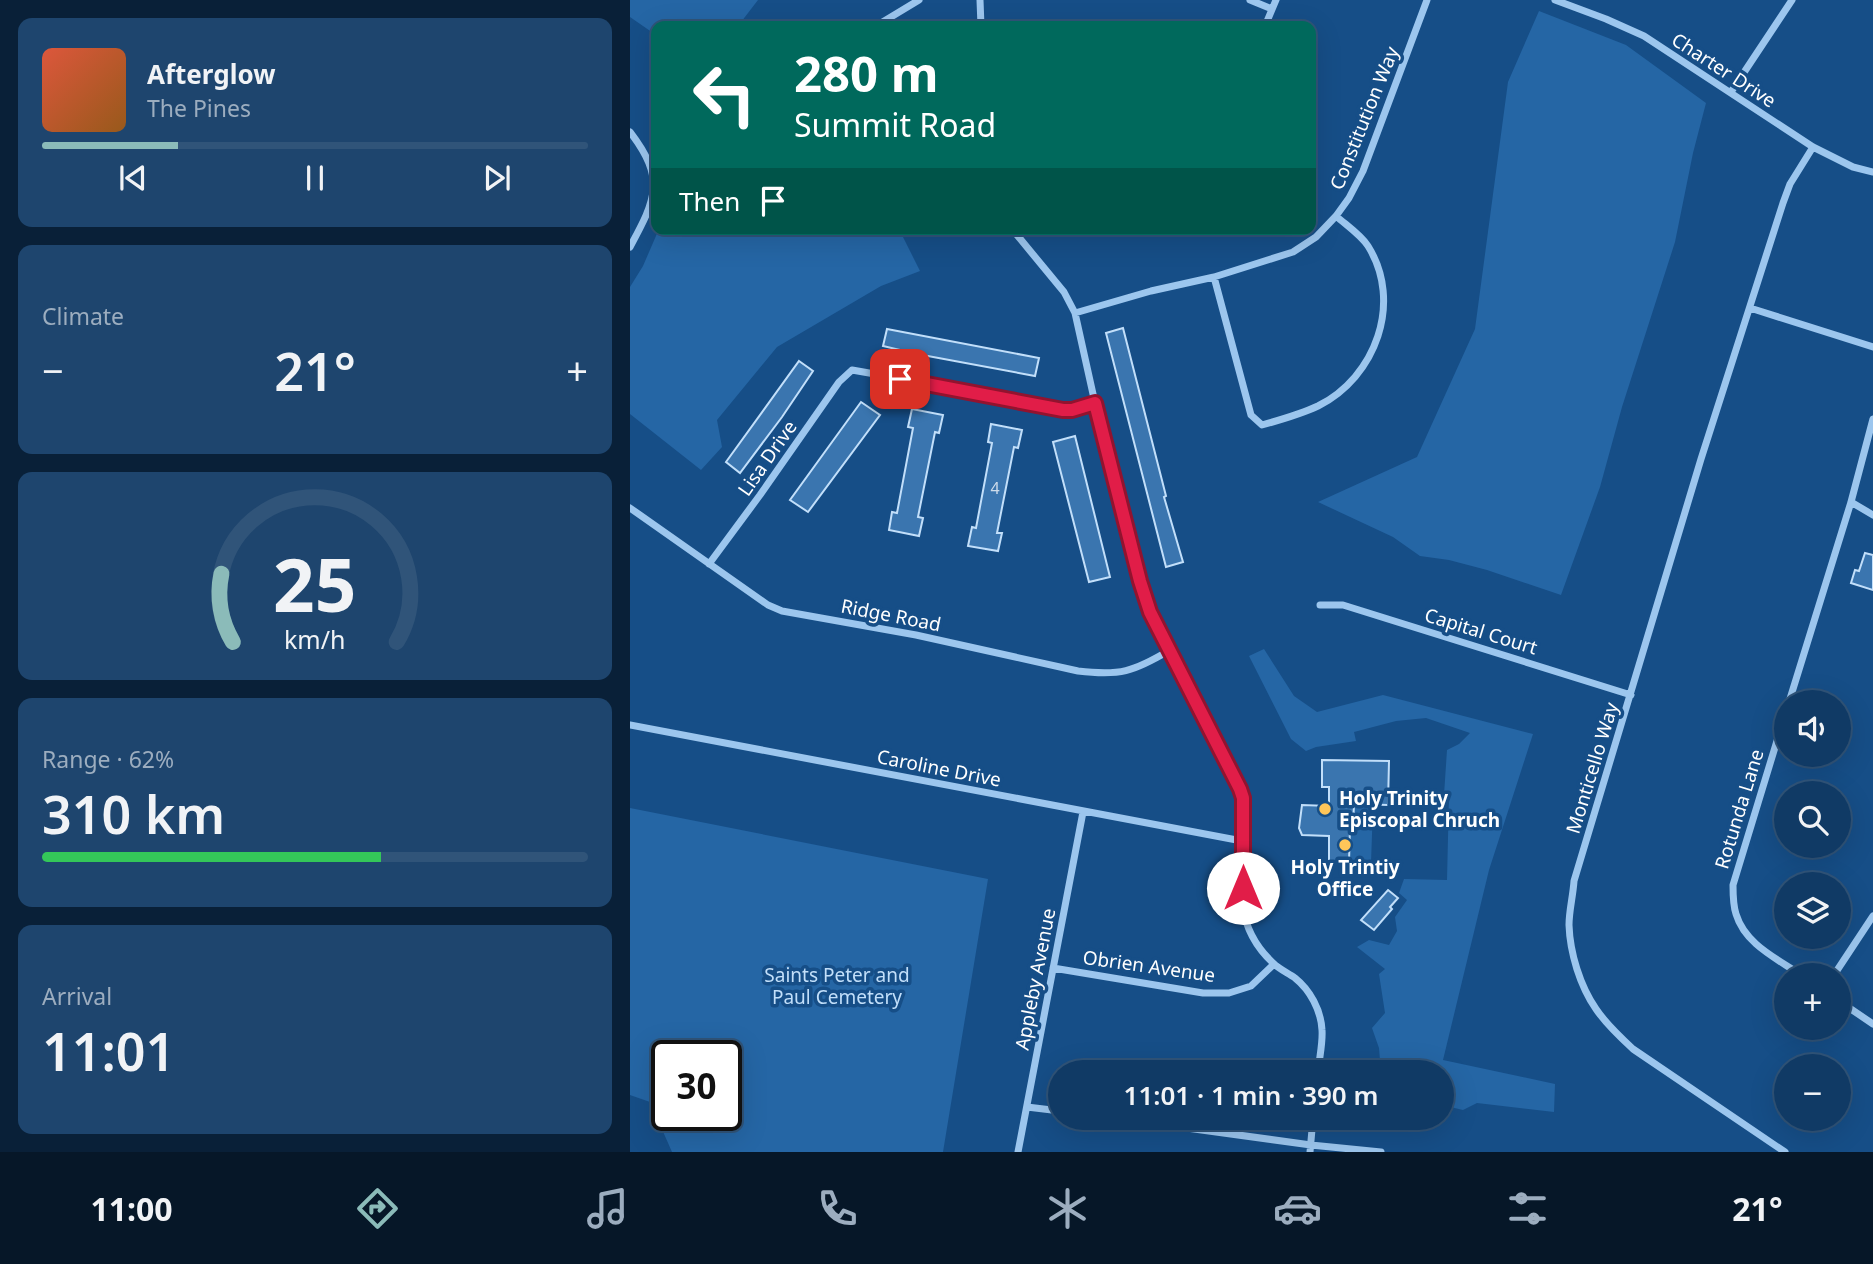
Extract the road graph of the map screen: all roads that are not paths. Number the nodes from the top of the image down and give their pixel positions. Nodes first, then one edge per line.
1 (919, 0) edge
2 (980, 0) edge
3 (1250, 0) edge
4 (1276, 0) edge
5 (1427, 0) edge
6 (1555, 0) edge
7 (1792, 0) edge
8 (1272, 9) junction
9 (884, 21) edge
10 (981, 21) edge
11 (1267, 21) edge
12 (1731, 92) junction
13 (630, 132) edge
14 (1813, 147) junction
15 (651, 166) edge
16 (1873, 172) edge
17 (651, 204) edge
18 (1336, 216) junction
19 (1017, 235) edge
20 (630, 247) edge
21 (1214, 277) junction
22 (1750, 308) junction
23 (1075, 313) junction
24 (1873, 347) edge
25 (1095, 403) junction
26 (1873, 419) edge
27 (1851, 502) junction
28 (630, 508) edge
29 (1873, 515) edge
30 (709, 564) junction
31 (1320, 604) dead end
32 (1170, 650) junction
33 (1793, 690) edge
34 (1631, 695) junction
35 (630, 726) edge
36 (1774, 751) edge
37 (1083, 812) junction
38 (1242, 841) junction
39 (1873, 916) edge
40 (1783, 963) edge
41 (1842, 963) edge
42 (1274, 964) junction
43 (1053, 968) junction
44 (1851, 1008) edge
45 (1873, 1024) edge
46 (1319, 1060) edge
47 (1027, 1107) junction
48 (1048, 1110) edge
49 (1192, 1130) edge
50 (1312, 1130) edge
51 (1310, 1148) edge
52 (1018, 1152) edge
53 (1381, 1152) edge
54 (1785, 1152) edge

1 - 9 street
2 - 10 street
3 - 8 street
4 - 8 street
5 - 18 street, Constitution Way
6 - 12 street, Charter Drive
7 - 12 street
8 - 11 street
12 - 14 street, Charter Drive
13 - 15 street
14 - 16 street, Charter Drive
14 - 22 street, Monticello Way
17 - 20 street
18 - 21 street, Constitution Way
18 - 21 street
19 - 23 street
21 - 23 street, Constitution Way
22 - 24 street
22 - 34 street, Monticello Way
23 - 25 street
25 - 30 street, Lisa Drive
25 - 32 street
26 - 27 street
27 - 29 street
27 - 33 street
28 - 30 street, Ridge Road
30 - 32 street, Ridge Road
31 - 34 street, Capital Court
32 - 38 street
34 - 54 street, Monticello Way
35 - 37 street, Caroline Drive
36 - 40 street, Rotunda Lane
37 - 38 street, Caroline Drive
37 - 43 street, Appleby Avenue
38 - 42 street
39 - 41 street
42 - 43 street, Obrien Avenue
42 - 46 street
43 - 47 street, Appleby Avenue
44 - 45 street
47 - 48 street
47 - 52 street, Appleby Avenue
49 - 51 street
50 - 51 street
51 - 53 street

